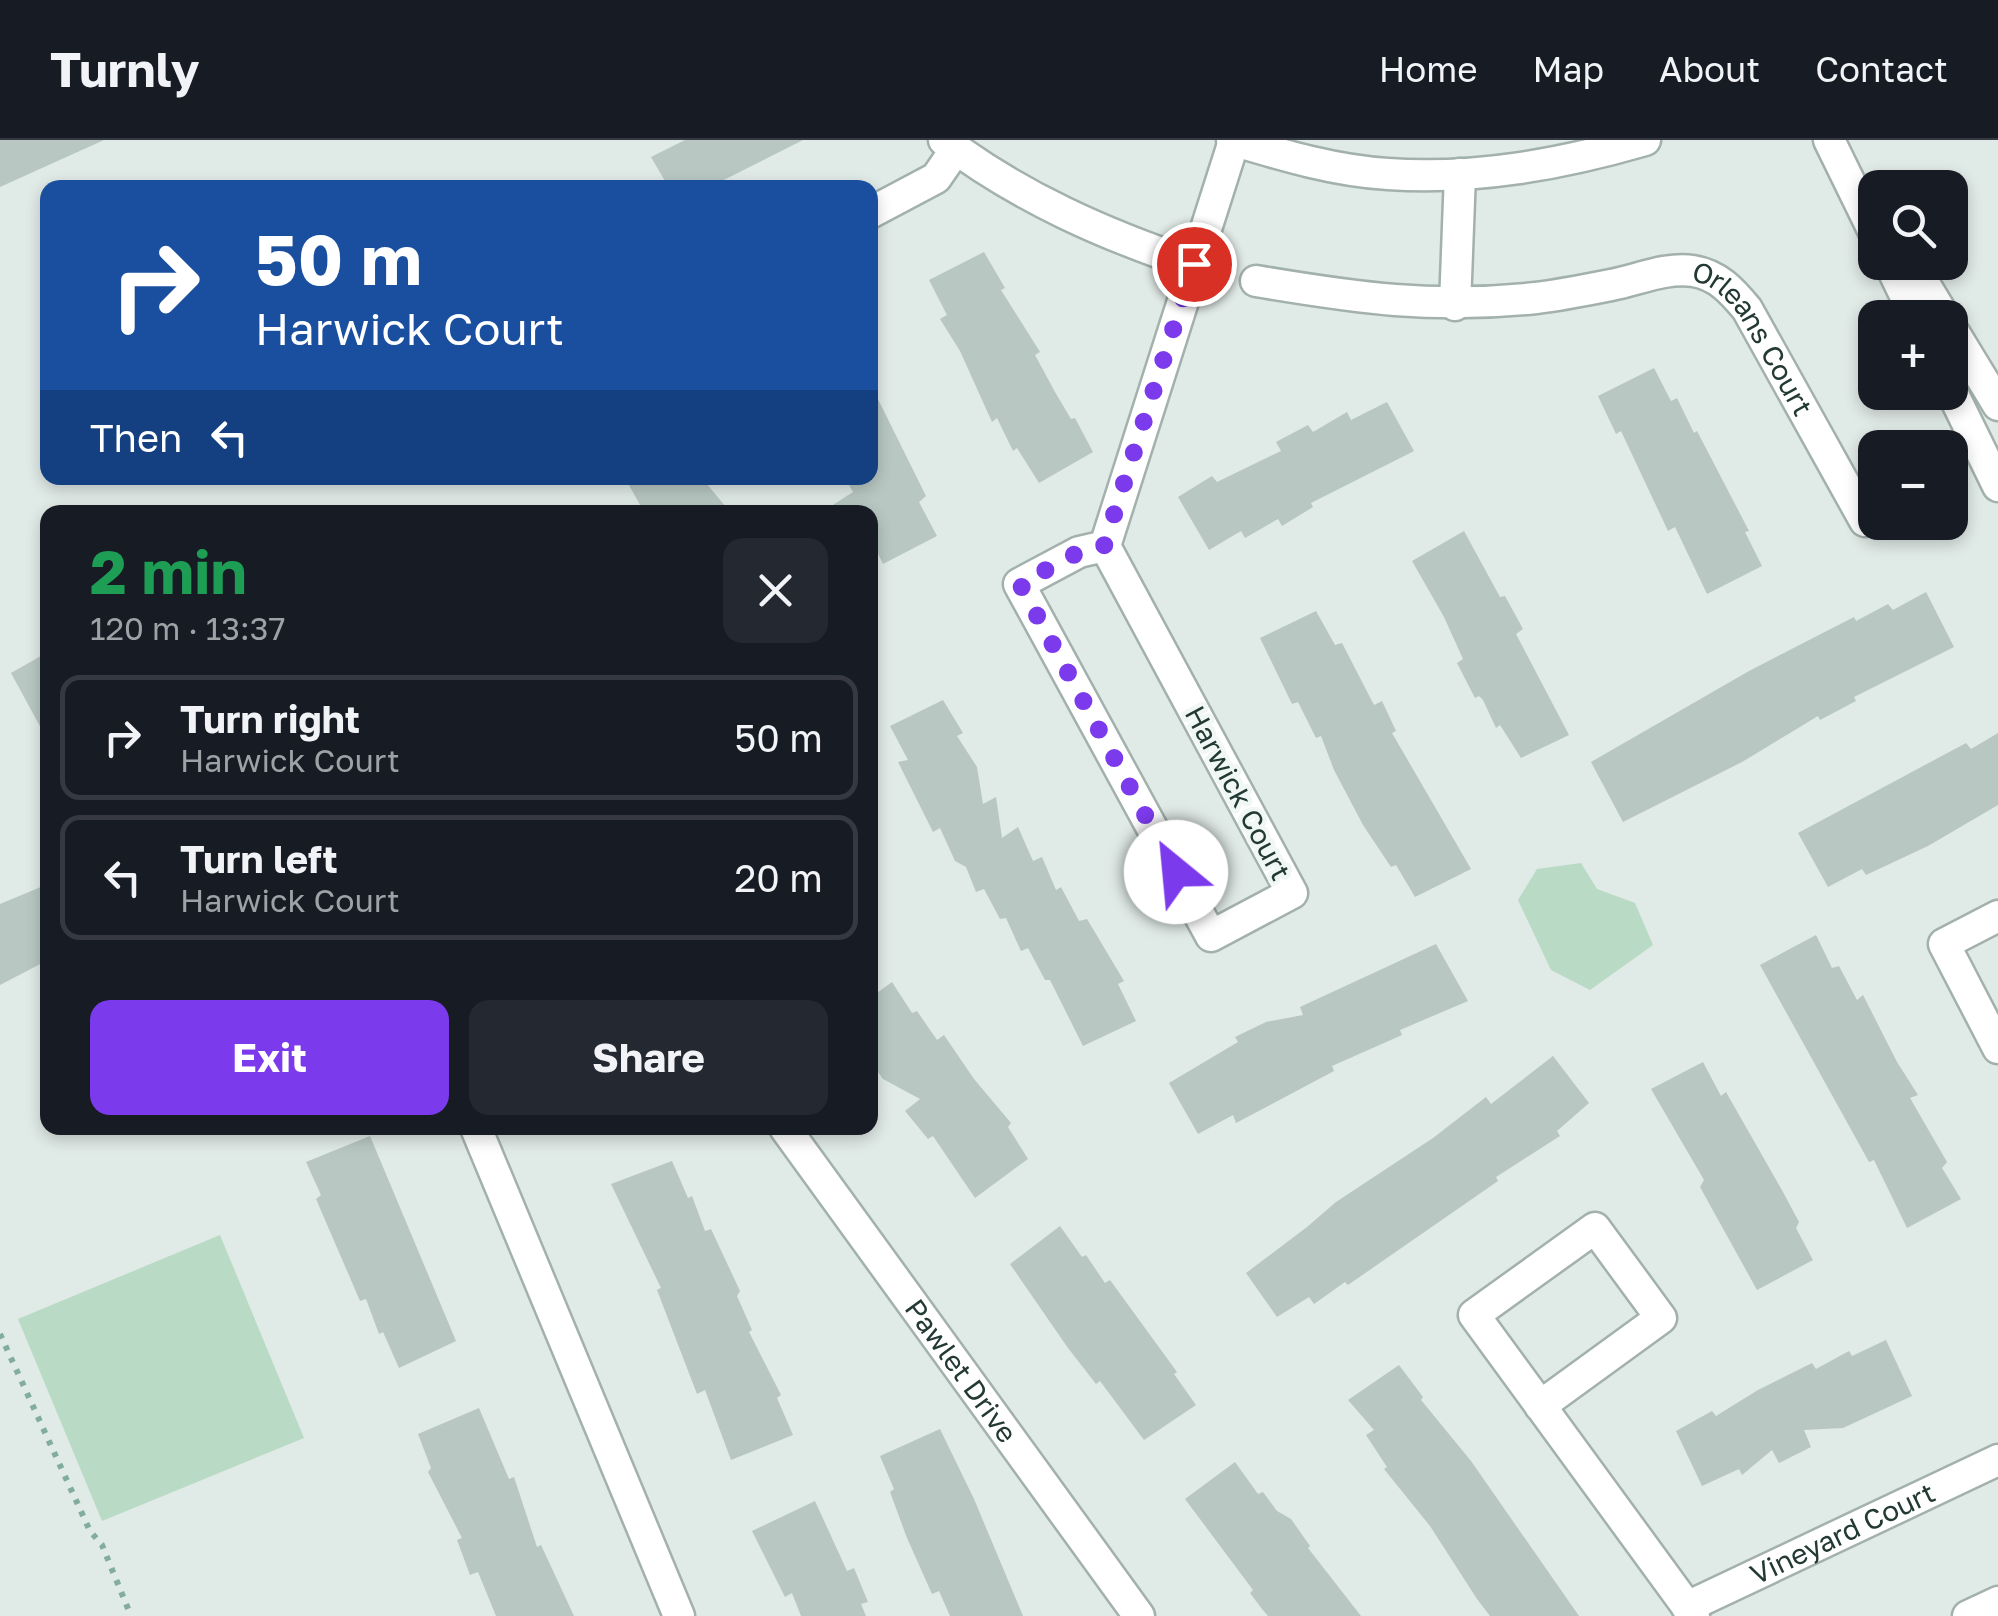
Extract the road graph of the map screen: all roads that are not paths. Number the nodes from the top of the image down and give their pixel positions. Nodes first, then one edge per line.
1 (1233, 140) edge
2 (1645, 140) edge
3 (1833, 140) edge
4 (950, 145) edge
5 (1460, 174) junction
6 (1858, 178) edge
7 (1858, 196) edge
8 (878, 209) edge
9 (1194, 264) junction
10 (1256, 281) dead end
11 (1455, 305) junction
12 (1968, 356) edge
13 (1998, 405) edge
14 (1961, 410) edge
15 (1998, 486) edge
16 (1858, 508) edge
17 (1104, 546) junction
18 (1998, 916) edge
19 (1998, 1048) edge
20 (479, 1135) edge
21 (790, 1135) edge
22 (1540, 1406) junction
23 (1998, 1460) edge
24 (1998, 1602) edge
25 (1691, 1611) edge
26 (679, 1616) edge
27 (1139, 1616) edge
28 (1968, 1616) edge

1 - 5 street
1 - 9 street
2 - 5 street
3 - 6 street
3 - 7 street
4 - 8 street
4 - 9 street
5 - 11 street
9 - 17 street
10 - 11 street, Orleans Court
11 - 16 street, Orleans Court
12 - 13 street
14 - 15 street
17 - 17 street, Harwick Court
18 - 19 street
20 - 26 street
21 - 27 street, Pawlet Drive
22 - 22 street
22 - 25 street
23 - 25 street, Vineyard Court
24 - 28 street

